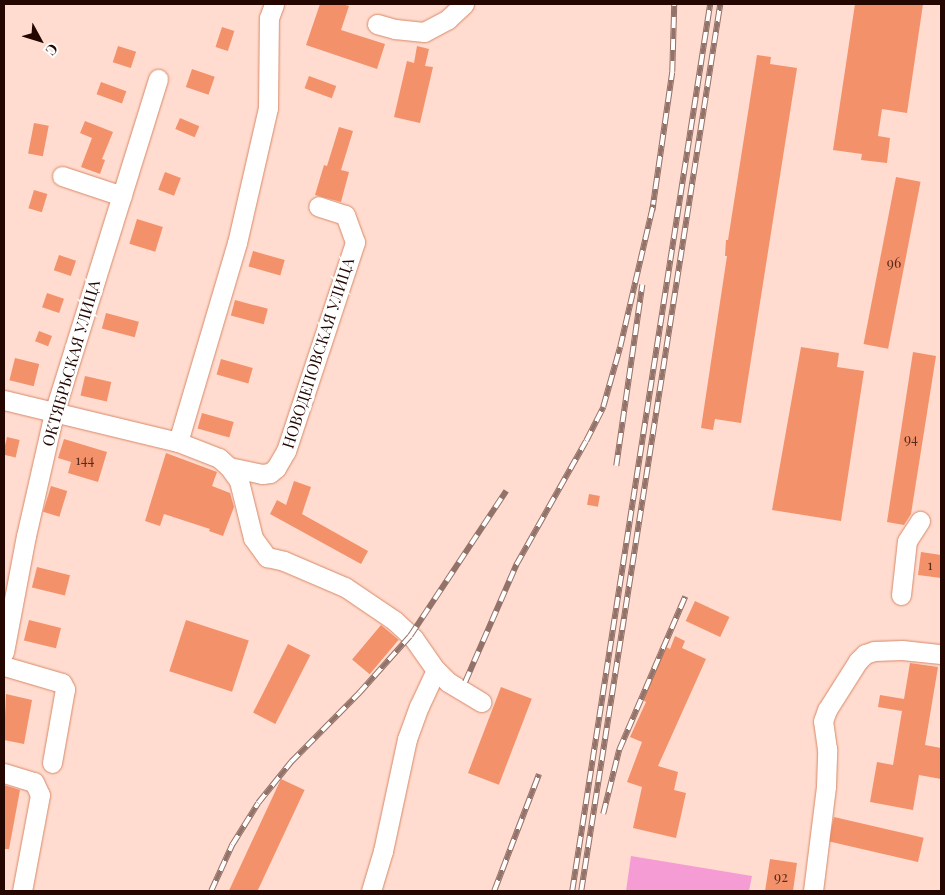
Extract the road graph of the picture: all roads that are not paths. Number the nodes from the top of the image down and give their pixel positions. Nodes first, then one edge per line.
1 (274, 4) edge
2 (464, 4) edge
3 (377, 24) dead end
4 (158, 79) dead end
5 (62, 176) dead end
6 (122, 196) junction
7 (318, 206) dead end
8 (4, 400) edge
9 (54, 413) junction
10 (178, 442) junction
11 (229, 467) junction
12 (920, 521) dead end
13 (901, 595) dead end
14 (4, 652) edge
15 (941, 654) edge
16 (4, 666) edge
17 (436, 670) junction
18 (481, 702) dead end
19 (52, 763) dead end
20 (4, 773) edge
21 (22, 891) edge
22 (371, 891) edge
23 (813, 891) edge

1 - 10 street
2 - 3 street
4 - 6 street, ОКТЯБРЬСКАЯ УЛИЦА
5 - 6 street
6 - 9 street, ОКТЯБРЬСКАЯ УЛИЦА
7 - 11 street, НОВОДЕПОВСКАЯ УЛИЦА
8 - 9 street
9 - 10 street
9 - 14 street, ОКТЯБРЬСКАЯ УЛИЦА
10 - 11 street
11 - 17 street
12 - 13 street
15 - 23 street
16 - 19 street
17 - 18 street
17 - 22 street
20 - 21 street

